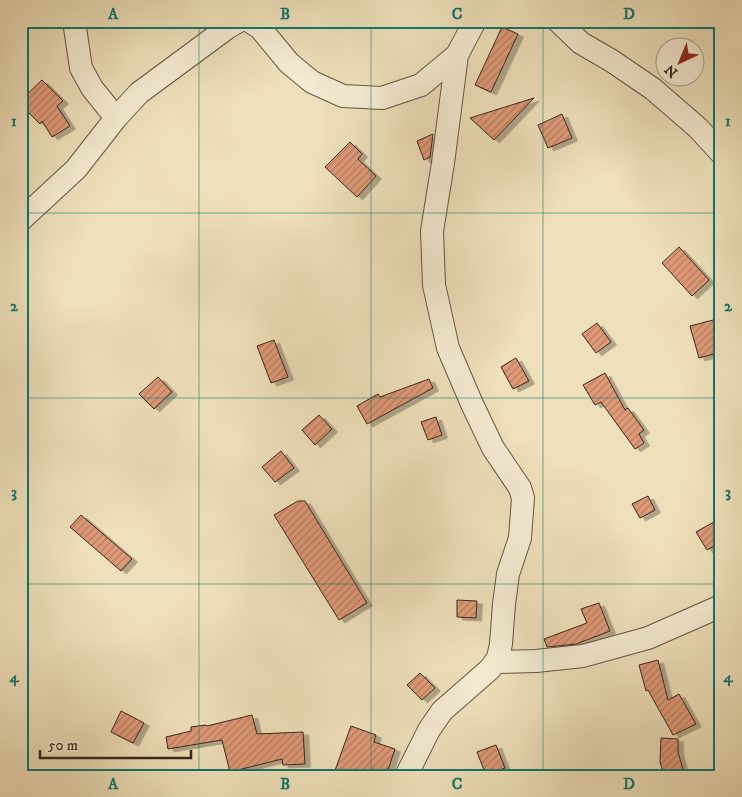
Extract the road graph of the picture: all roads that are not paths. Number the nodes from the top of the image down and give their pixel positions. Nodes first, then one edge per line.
1 (74, 21) edge
2 (239, 21) edge
3 (249, 21) edge
4 (475, 21) edge
5 (558, 21) edge
6 (457, 55) junction
7 (116, 118) junction
8 (721, 153) edge
9 (21, 220) edge
10 (721, 606) edge
11 (495, 662) junction
12 (406, 776) edge

1 - 7 street
2 - 7 street
3 - 6 street
4 - 6 street
5 - 8 street
6 - 11 street
7 - 9 street
10 - 11 street
11 - 12 street

